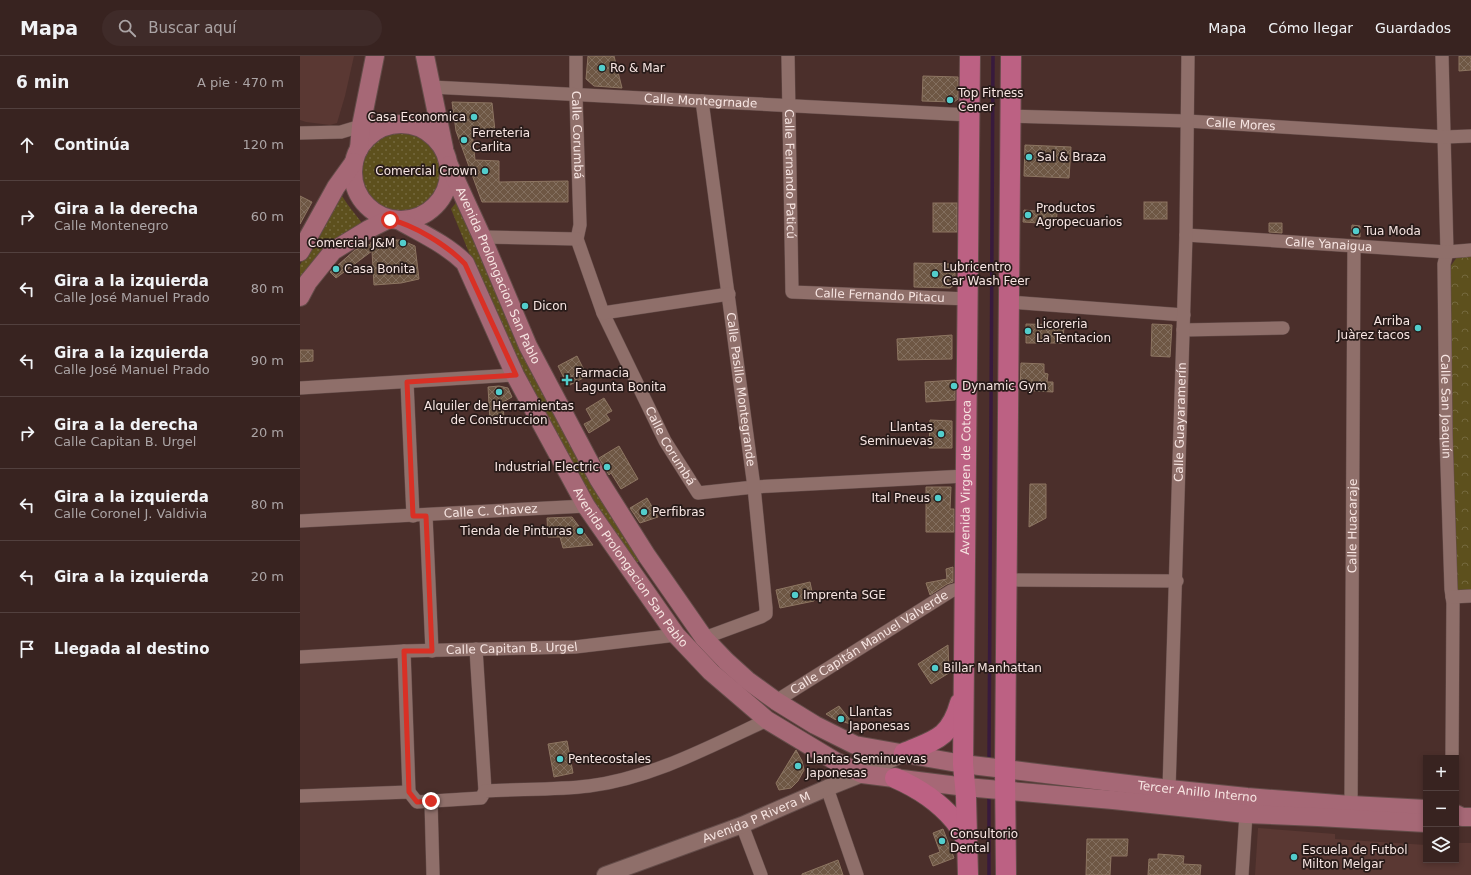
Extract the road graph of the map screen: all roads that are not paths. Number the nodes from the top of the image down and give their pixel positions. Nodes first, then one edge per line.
1 (375, 56) edge
2 (425, 56) edge
3 (576, 56) edge
4 (788, 56) edge
5 (970, 56) edge
6 (1011, 56) edge
7 (1188, 56) edge
8 (1442, 56) edge
9 (431, 87) junction
10 (576, 96) junction
11 (702, 101) junction
12 (788, 104) junction
13 (970, 114) junction
14 (1010, 116) junction
15 (1187, 121) junction
16 (361, 126) junction
17 (300, 133) edge
18 (1471, 136) edge
19 (1445, 137) junction
20 (357, 156) junction
21 (446, 157) junction
22 (395, 220) junction
23 (1186, 235) junction
24 (482, 237) junction
25 (577, 239) junction
26 (1354, 247) junction
27 (1471, 250) edge
28 (300, 252) edge
29 (1447, 252) junction
30 (792, 292) joint
31 (729, 294) junction
32 (300, 297) edge
33 (968, 299) junction
34 (1009, 302) junction
35 (603, 313) junction
36 (1184, 315) junction
37 (1283, 328) dead end
38 (1183, 330) junction
39 (516, 375) junction
40 (407, 382) junction
41 (300, 388) edge
42 (966, 476) junction
43 (754, 488) junction
44 (586, 506) junction
45 (420, 516) junction
46 (300, 521) edge
47 (647, 556) junction
48 (629, 568) junction
49 (658, 572) junction
50 (1006, 580) junction
51 (1177, 581) junction
52 (641, 585) junction
53 (965, 588) junction
54 (1471, 596) edge
55 (1452, 597) junction
56 (676, 635) junction
57 (704, 638) junction
58 (476, 649) junction
59 (404, 651) junction
60 (432, 651) junction
61 (300, 657) edge
62 (964, 686) junction
63 (776, 701) junction
64 (767, 720) junction
65 (904, 752) junction
66 (1452, 755) edge
67 (966, 765) junction
68 (1002, 770) junction
69 (862, 774) junction
70 (895, 778) junction
71 (968, 787) junction
72 (826, 788) junction
73 (1169, 789) junction
74 (486, 791) junction
75 (1003, 791) junction
76 (409, 792) junction
77 (300, 796) edge
78 (1072, 796) junction
79 (431, 801) junction
80 (1351, 806) junction
81 (1423, 809) edge
82 (1459, 810) edge
83 (1471, 810) edge
84 (1246, 814) junction
85 (1423, 815) edge
86 (1459, 816) edge
87 (1318, 817) junction
88 (1471, 817) edge
89 (1423, 823) edge
90 (742, 824) junction
91 (1459, 824) edge
92 (1471, 825) edge
93 (968, 842) junction
94 (433, 875) edge
95 (606, 875) edge
96 (761, 875) edge
97 (857, 875) edge
98 (968, 875) edge
99 (1006, 875) edge
100 (1242, 875) edge

1 - 16 main road
2 - 9 main road
3 - 10 street, Calle Corumbá
4 - 12 street, Calle Fernando Paticú
5 - 13 main road, Avenida Virgen de Cotoca
6 - 14 main road
7 - 15 street, Calle Guayaramerín
8 - 19 street, Calle San Joaquín
9 - 10 street, Calle Montegrnade
9 - 21 main road
10 - 11 street, Calle Montegrnade
10 - 25 street, Calle Corumbá
11 - 12 street, Calle Montegrnade
11 - 31 street, Calle Pasillo Montegrande
12 - 13 street, Calle Montegrnade
12 - 30 street, Calle Fernando Paticú
13 - 33 main road, Avenida Virgen de Cotoca
14 - 15 street, Calle Mores
14 - 34 main road
15 - 19 street, Calle Mores
15 - 23 street, Calle Guayaramerín
16 - 17 street
16 - 20 main road
18 - 19 street, Calle Mores
19 - 29 street, Calle San Joaquín
20 - 21 main road
20 - 22 main road
20 - 28 main road
21 - 22 main road
21 - 24 main road, Avenida Prolongacion San Pablo
22 - 32 main road
22 - 39 main road, Avenida Prolongacion San Pablo
23 - 26 street, Calle Yanaigua
23 - 36 street, Calle Guayaramerín
24 - 25 street
24 - 47 main road, Avenida Prolongacion San Pablo
25 - 35 street, Calle Corumbá
26 - 29 street, Calle Yanaigua
26 - 80 street, Calle Huacaraje
27 - 29 street, Calle Yanaigua
29 - 55 street, Calle San Joaquín
30 - 33 street, Calle Fernando Pitacu
31 - 35 street
31 - 43 street, Calle Pasillo Montegrande
33 - 42 main road, Avenida Virgen de Cotoca
34 - 36 street
34 - 50 main road
35 - 43 street, Calle Corumbá
36 - 38 street, Calle Guayaramerín
37 - 38 street
38 - 51 street, Calle Guayaramerín
39 - 40 street
39 - 44 main road, Avenida Prolongacion San Pablo
40 - 41 street
40 - 45 street
42 - 43 street, Calle Corumbá
42 - 53 main road, Avenida Virgen de Cotoca
43 - 57 street, Calle Pasillo Montegrande
44 - 45 street, Calle C. Chavez
44 - 48 main road, Avenida Prolongacion San Pablo
45 - 46 street, Calle C. Chavez
45 - 60 street
47 - 48 main road
47 - 49 main road, Avenida Prolongacion San Pablo
48 - 52 main road, Avenida Prolongacion San Pablo
49 - 52 main road
49 - 57 main road, Avenida Prolongacion San Pablo
50 - 51 street
50 - 68 main road
51 - 73 street, Calle Guayaramerín
52 - 56 main road, Avenida Prolongacion San Pablo
53 - 62 main road, Avenida Virgen de Cotoca
53 - 63 street, Calle Capitán Manuel Valverde
54 - 55 street
55 - 66 street, Calle San Joaquín
56 - 58 street, Calle Capitan B. Urgel
56 - 64 main road, Avenida Prolongacion San Pablo
57 - 63 main road, Avenida Prolongacion San Pablo
58 - 60 street, Calle Capitan B. Urgel
58 - 74 street
59 - 60 street, Calle Capitan B. Urgel
59 - 61 street, Calle Capitan B. Urgel
59 - 76 street
62 - 65 main road
62 - 67 main road, Avenida Virgen de Cotoca
63 - 65 main road, Avenida Prolongacion San Pablo
64 - 69 main road, Avenida Prolongacion San Pablo
64 - 74 street
65 - 67 main road, Avenida Prolongacion San Pablo
65 - 69 street, Avenida P Rivera M
67 - 68 main road, Tercer Anillo Interno
67 - 71 main road, Avenida Virgen de Cotoca
68 - 73 main road, Tercer Anillo Interno
68 - 75 main road
69 - 70 main road, Avenida Prolongacion San Pablo
69 - 72 street, Avenida P Rivera M
70 - 71 main road, Avenida Prolongacion San Pablo
70 - 93 main road
71 - 75 main road, Tercer Anillo Interno
71 - 93 main road, Avenida Virgen de Cotoca
72 - 90 street, Avenida P Rivera M
72 - 97 street
73 - 78 main road
73 - 80 main road, Tercer Anillo Interno
74 - 79 street
75 - 78 main road, Tercer Anillo Interno
75 - 99 main road
76 - 77 street
76 - 79 street
78 - 84 main road, Tercer Anillo Interno
79 - 94 street
80 - 81 main road, Tercer Anillo Interno
80 - 84 main road
82 - 83 main road
84 - 87 main road, Tercer Anillo Interno
84 - 100 street
85 - 87 main road
86 - 88 main road
87 - 89 main road, Tercer Anillo Interno
90 - 95 street, Avenida P Rivera M
90 - 96 street
91 - 92 main road
93 - 98 main road, Avenida Virgen de Cotoca

